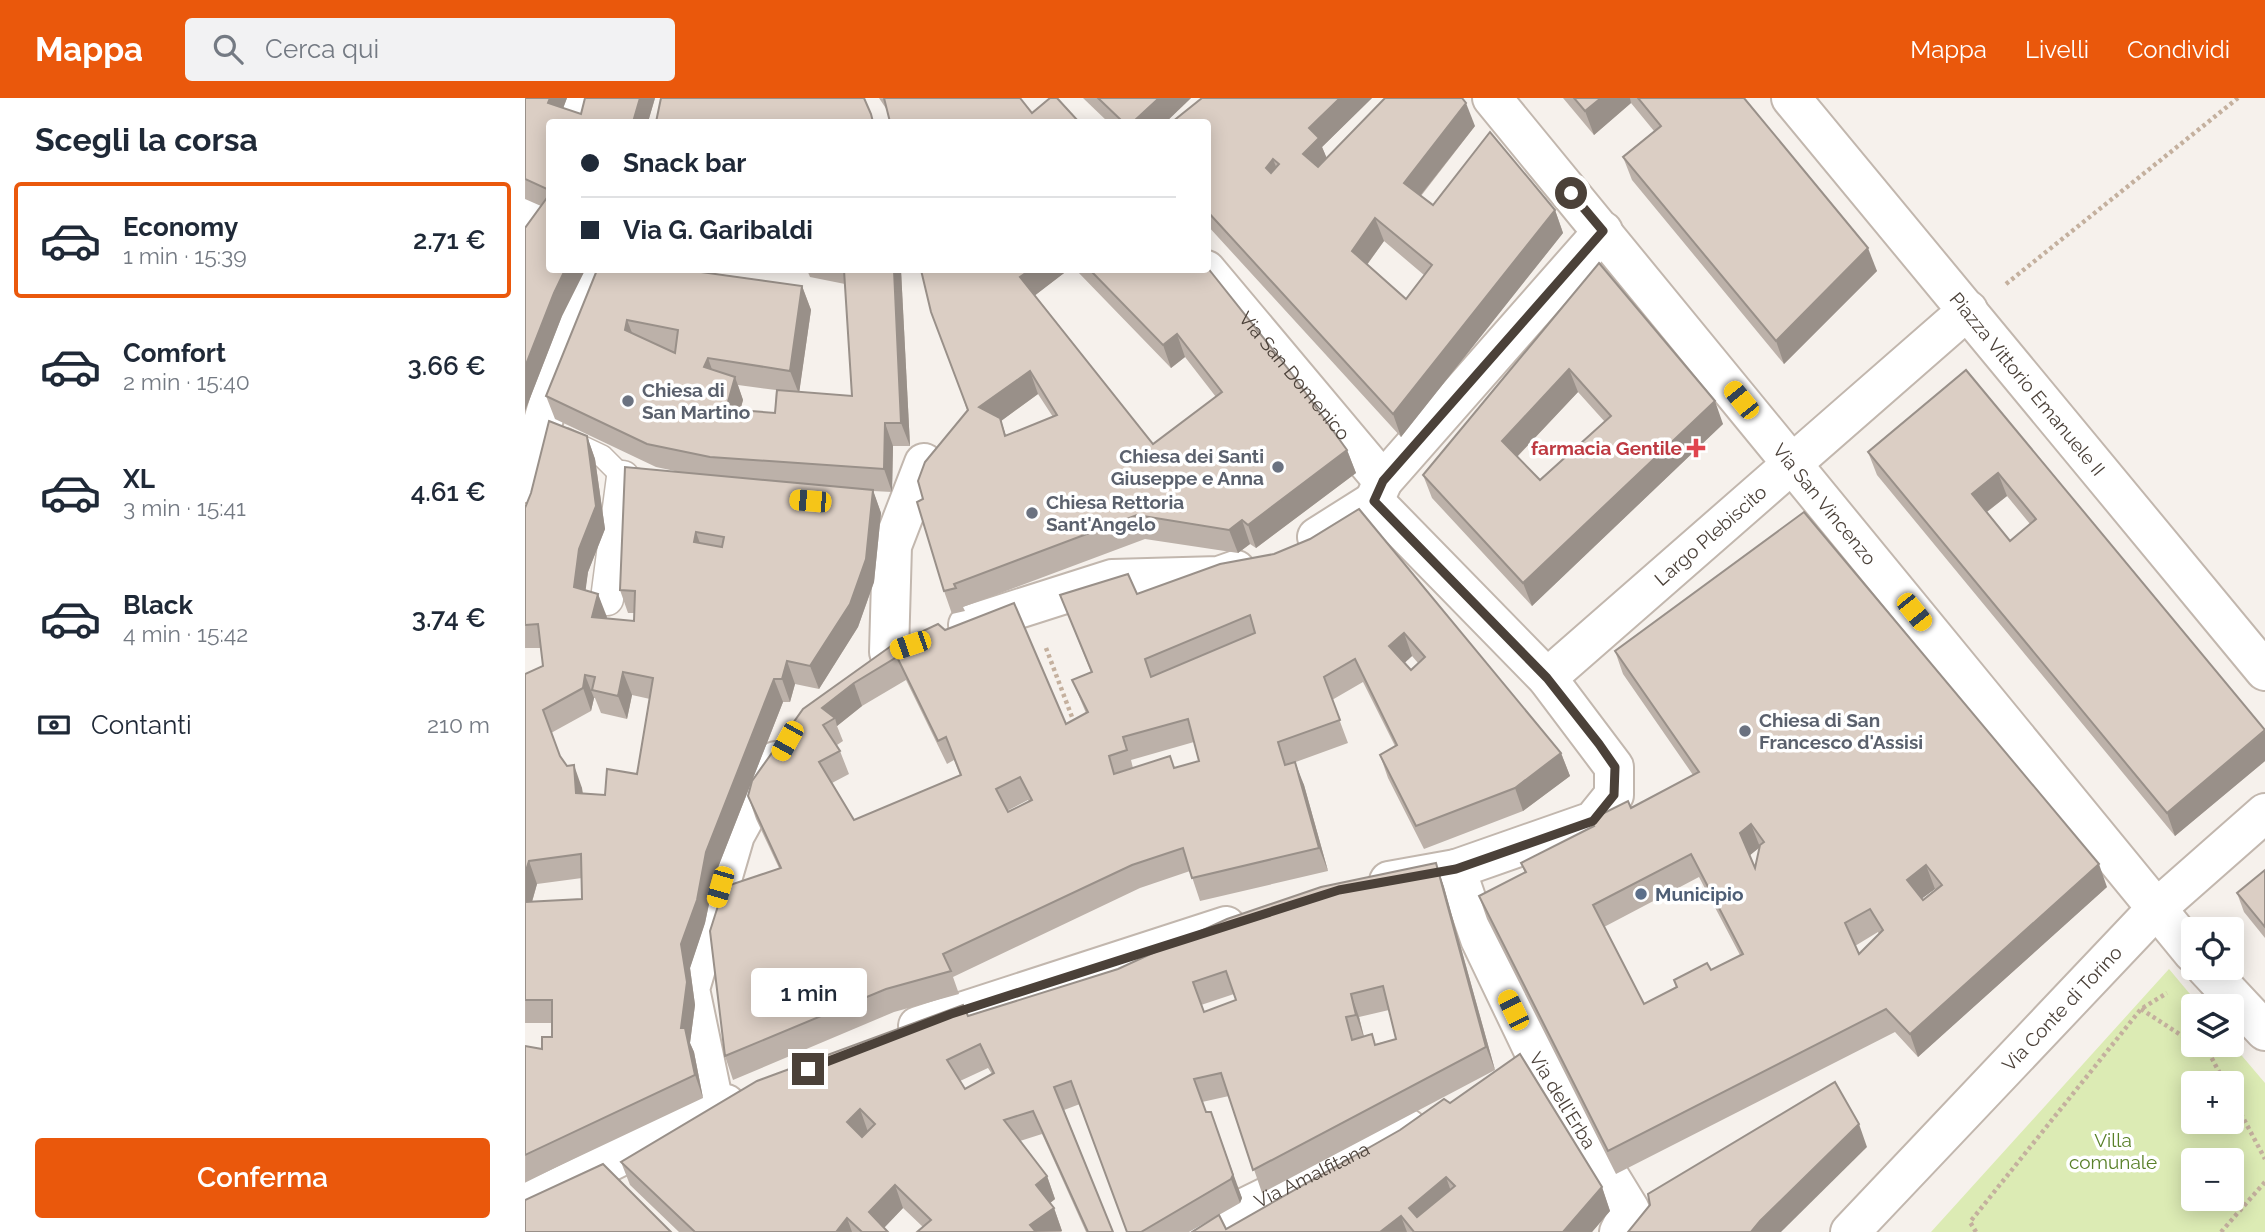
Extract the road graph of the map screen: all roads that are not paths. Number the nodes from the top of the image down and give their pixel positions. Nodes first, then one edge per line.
1 (586, 98) edge
2 (1492, 98) edge
3 (1790, 98) edge
4 (578, 119) edge
5 (1603, 231) junction
6 (598, 273) edge
7 (1208, 273) edge
8 (1968, 310) junction
9 (539, 427) junction
10 (924, 463) edge
11 (1793, 464) junction
12 (623, 477) junction
13 (661, 483) edge
14 (525, 484) edge
15 (1379, 491) junction
16 (607, 599) dead end
17 (914, 644) junction
18 (2265, 671) edge
19 (857, 676) edge
20 (1547, 678) junction
21 (795, 733) edge
22 (2265, 813) edge
23 (1456, 869) junction
24 (1351, 888) edge
25 (2156, 909) junction
26 (1262, 915) edge
27 (2181, 938) edge
28 (2218, 980) edge
29 (2265, 1031) edge
30 (890, 1036) edge
31 (1536, 1056) junction
32 (1500, 1076) edge
33 (753, 1093) edge
34 (715, 1109) junction
35 (1441, 1109) edge
36 (525, 1204) edge
37 (1866, 1226) edge
38 (1195, 1232) edge
39 (1619, 1232) edge

1 - 4 street
2 - 5 street, Via San Vincenzo
3 - 8 street, Piazza Vittorio Emanuele II
5 - 11 street, Via San Vincenzo
5 - 15 street
6 - 9 street
7 - 15 street, Via San Domenico
8 - 11 street, Largo Plebiscito
8 - 18 street, Piazza Vittorio Emanuele II
9 - 12 lane
9 - 14 street
10 - 17 street
11 - 20 street, Largo Plebiscito
11 - 25 street, Via San Vincenzo
12 - 13 lane
12 - 16 street
15 - 17 street
15 - 20 street, Via San Domenico
17 - 19 street
20 - 23 street
21 - 34 street
22 - 25 street, Via Conte di Torino
23 - 24 street
23 - 31 street, Via dell'Erba
25 - 27 street, Via San Vincenzo
25 - 37 street, Via Conte di Torino
26 - 30 street
28 - 29 street, Via San Vincenzo
31 - 32 street
31 - 39 street, Via dell'Erba
33 - 34 street
34 - 36 street
35 - 38 street, Via Amalfitana

